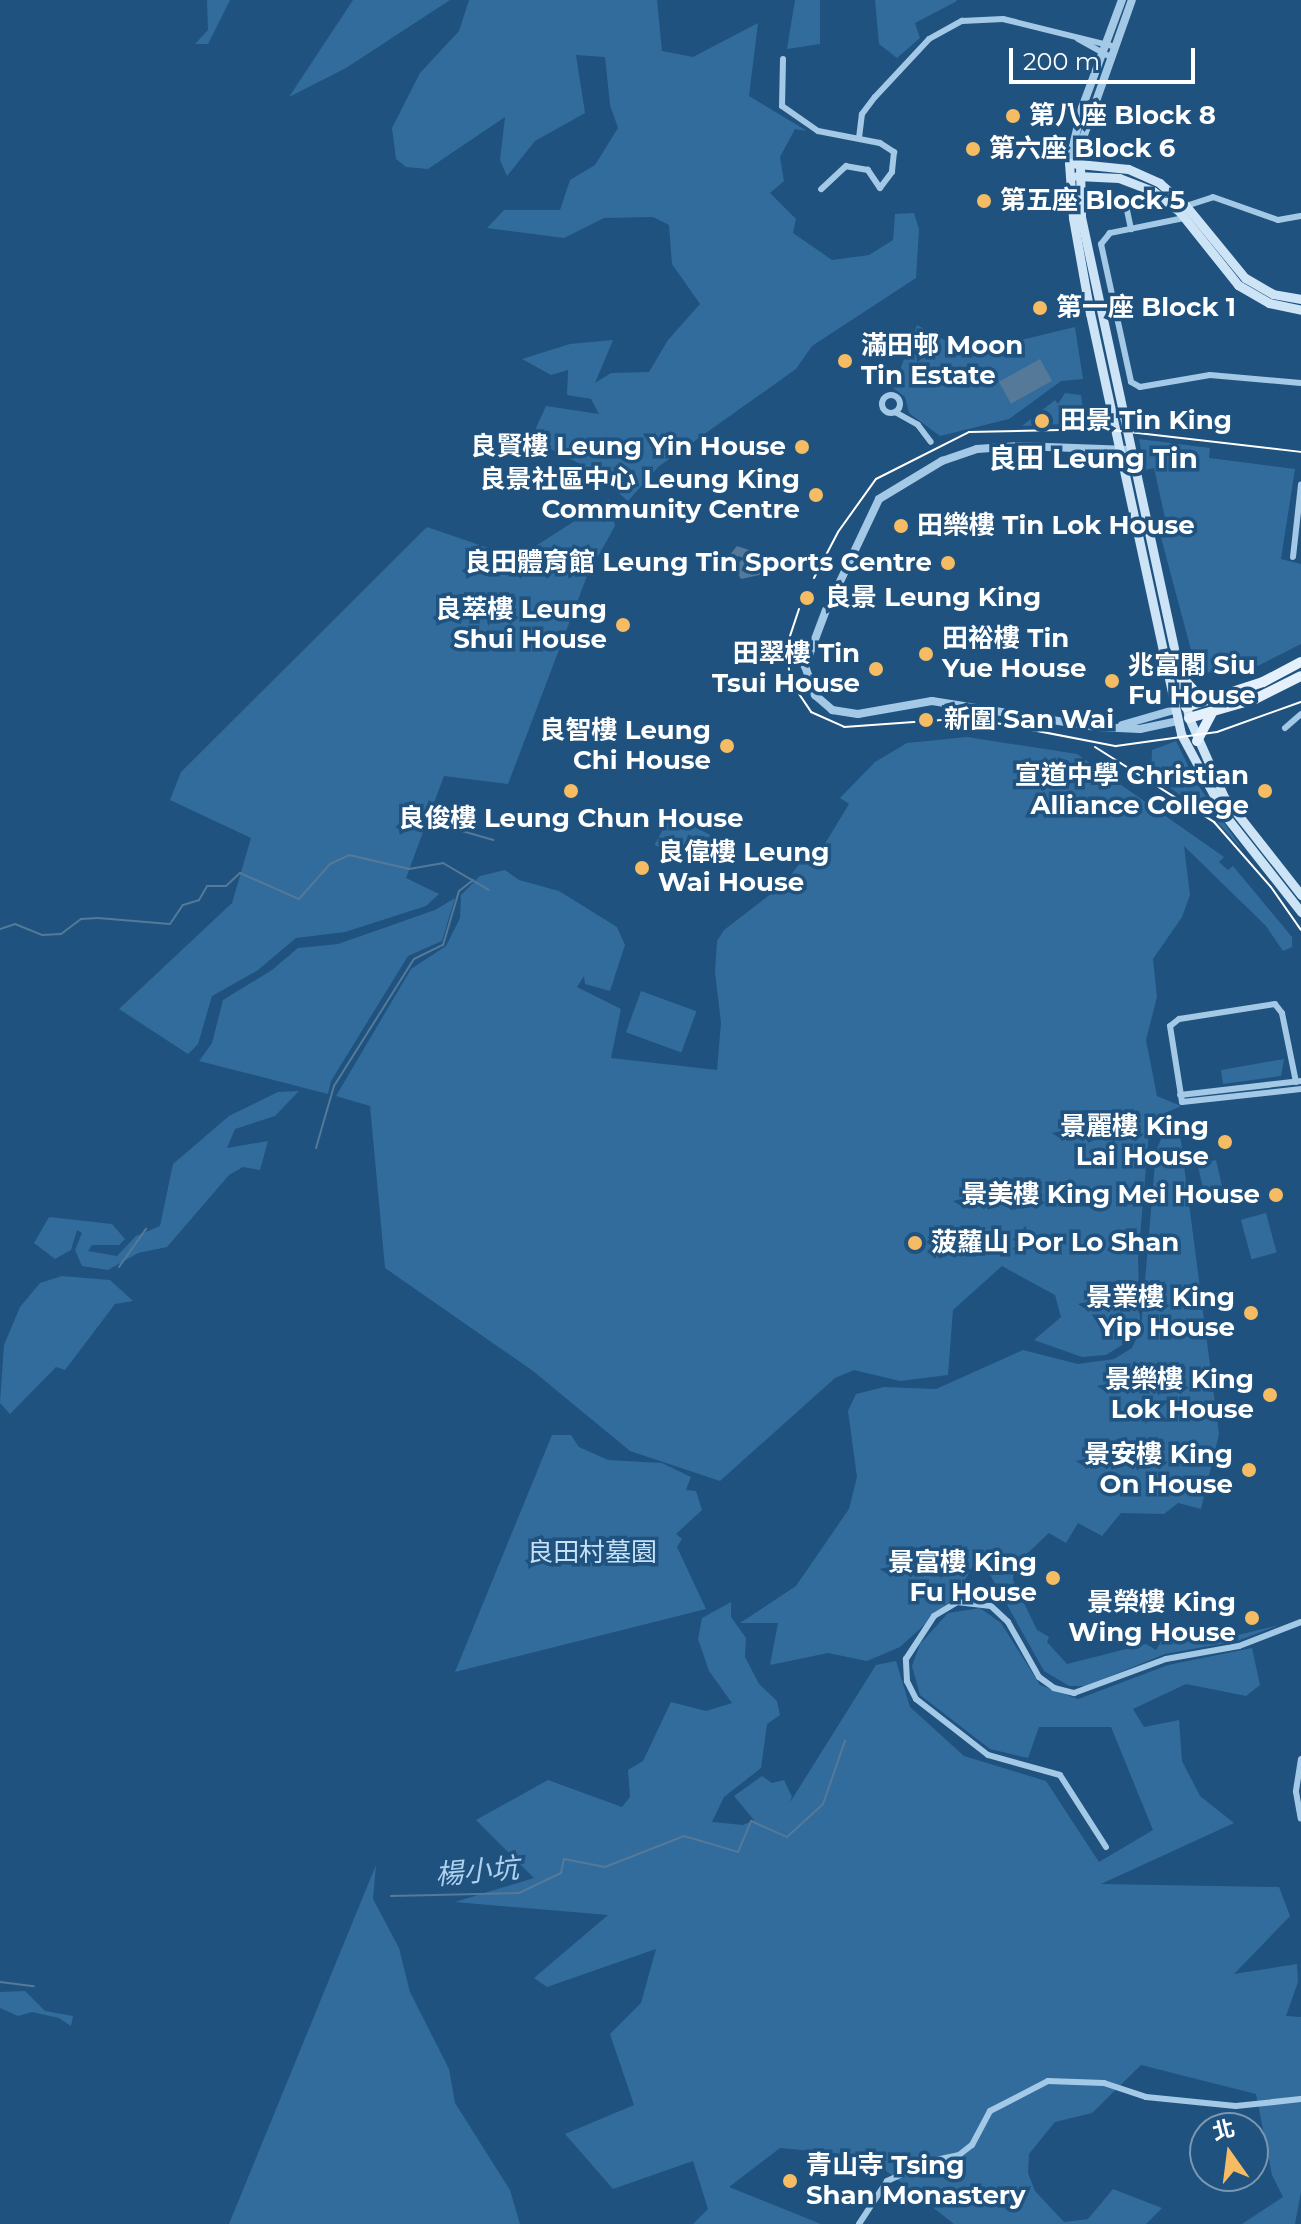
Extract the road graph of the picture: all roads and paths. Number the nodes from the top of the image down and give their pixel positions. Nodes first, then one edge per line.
1 (1122, 0) edge
2 (1132, 0) edge
3 (1072, 35) junction
4 (1112, 46) junction
5 (1107, 56) junction
6 (783, 59) dead end
7 (859, 138) junction
8 (1074, 163) junction
9 (1074, 176) junction
10 (821, 189) dead end
11 (1124, 196) dead end
12 (1186, 206) junction
13 (1301, 216) edge
14 (1184, 218) junction
15 (1131, 229) junction
16 (1301, 299) edge
17 (1301, 310) edge
18 (1301, 383) edge
19 (895, 412) dead end
20 (931, 442) dead end
21 (1118, 448) junction
22 (1130, 450) junction
23 (1301, 484) edge
24 (1293, 557) dead end
25 (837, 588) tunnel mouth
26 (826, 610) tunnel mouth
27 (1301, 662) edge
28 (1178, 673) junction
29 (1301, 676) edge
30 (1215, 697) junction
31 (1213, 712) junction
32 (1182, 714) junction
33 (1301, 714) edge
34 (1285, 728) dead end
35 (1197, 741) junction
36 (1301, 895) edge
37 (1301, 912) edge
38 (1298, 1081) edge
39 (1301, 1089) edge
40 (1181, 1099) junction
41 (1301, 1622) edge
42 (1301, 1759) edge
43 (1301, 1819) edge
44 (1106, 1847) dead end
45 (1301, 2099) edge
46 (859, 2224) edge

1 - 4 street
2 - 4 street
3 - 4 street
3 - 5 street
3 - 7 street
4 - 5 street
5 - 8 street
6 - 7 street
7 - 10 street
8 - 9 main road
8 - 12 main road
9 - 14 main road
9 - 21 main road
9 - 22 main road
11 - 15 street
12 - 13 street
12 - 16 main road
14 - 15 street
14 - 17 main road
15 - 18 street
19 - 20 street
21 - 22 street
21 - 25 street
21 - 32 main road
22 - 28 main road
23 - 24 street
26 - 32 street
27 - 30 main road
28 - 30 main road
28 - 32 main road
29 - 31 main road
30 - 32 main road
31 - 32 main road
31 - 35 main road
32 - 35 main road
32 - 37 main road
33 - 34 street
35 - 36 main road
38 - 40 street
38 - 40 street
39 - 40 street
41 - 44 street
42 - 43 street
45 - 46 street

